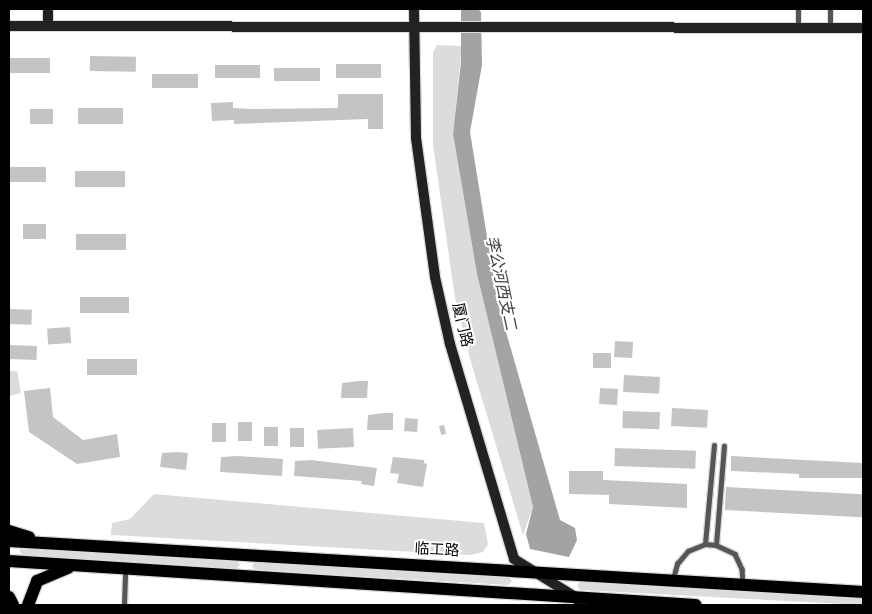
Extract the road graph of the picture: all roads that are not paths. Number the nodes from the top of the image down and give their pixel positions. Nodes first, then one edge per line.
1 (48, 9) edge
2 (414, 9) edge
3 (798, 9) edge
4 (830, 9) edge
5 (9, 26) edge
6 (48, 26) junction
7 (413, 28) junction
8 (798, 28) junction
9 (830, 28) junction
10 (863, 28) edge
11 (714, 446) dead end
12 (724, 446) dead end
13 (9, 531) edge
14 (9, 541) edge
15 (48, 542) junction
16 (705, 544) junction
17 (716, 545) junction
18 (244, 555) junction
19 (9, 561) edge
20 (76, 565) junction
21 (125, 569) junction
22 (531, 572) junction
23 (243, 576) junction
24 (673, 581) junction
25 (744, 585) junction
26 (863, 592) edge
27 (9, 597) edge
28 (578, 601) edge
29 (13, 605) edge
30 (28, 605) edge
31 (124, 605) edge
32 (696, 605) edge

1 - 6 street
2 - 7 street, 厦门路
3 - 8 lane
4 - 9 lane
5 - 6 street
6 - 7 street
7 - 8 street
7 - 22 street, 厦门路
8 - 9 street
9 - 10 street
11 - 16 lane
12 - 17 lane
13 - 15 main road
14 - 15 main road, 临工路
15 - 18 main road, 临工路
16 - 17 lane
16 - 24 lane
17 - 25 lane
18 - 22 main road, 临工路
18 - 23 main road
19 - 20 main road
20 - 21 main road
20 - 30 main road
21 - 23 main road
21 - 31 lane
22 - 24 main road, 临工路
22 - 28 street, 厦门路
23 - 28 main road
24 - 25 main road, 临工路
25 - 26 main road, 临工路
27 - 29 main road
28 - 32 main road

